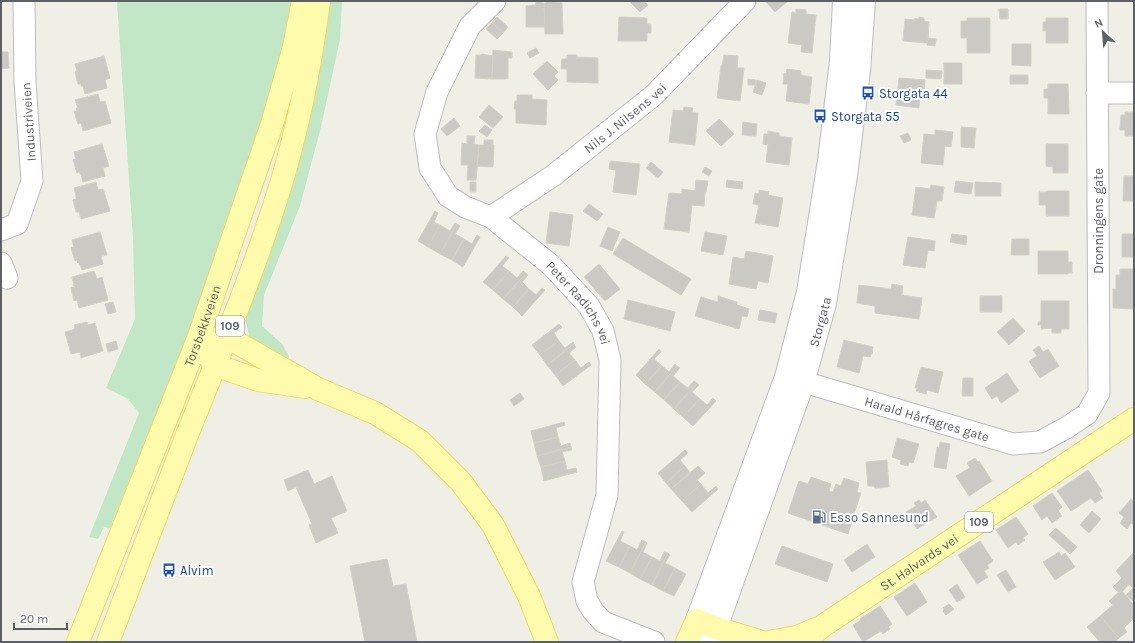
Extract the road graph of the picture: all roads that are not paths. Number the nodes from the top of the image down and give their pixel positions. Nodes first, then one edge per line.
1 (24, 1) edge
2 (303, 1) edge
3 (319, 1) edge
4 (495, 1) edge
5 (745, 1) edge
6 (844, 1) edge
7 (864, 1) edge
8 (1097, 1) edge
9 (1097, 93) junction
10 (1134, 93) edge
11 (490, 217) junction
12 (1, 230) edge
13 (198, 339) junction
14 (225, 339) junction
15 (215, 365) junction
16 (795, 380) junction
17 (318, 389) junction
18 (1134, 419) edge
19 (1066, 428) joint
20 (824, 625) junction
21 (707, 630) edge
22 (690, 641) edge
23 (78, 642) edge
24 (108, 642) edge
25 (547, 642) edge
26 (654, 642) edge
27 (762, 642) edge
28 (769, 642) edge
29 (803, 642) edge

1 - 12 street, Industriveien
2 - 13 main road, Torsbekkveien / 109
3 - 14 main road, Torsbekkveien / 109
4 - 11 street, Peter Radichs vei
5 - 11 street, Nils J. Nilsens vei
6 - 16 street, Storgata
7 - 16 street, Storgata
8 - 9 street, Dronningens gate
9 - 10 street
9 - 19 street, Dronningens gate
11 - 26 street, Peter Radichs vei
13 - 14 main road, 109
13 - 15 main road, 109
13 - 23 main road, Torsbekkveien / 109
14 - 15 main road, Torsbekkveien / 109
14 - 17 main road, 109
15 - 17 main road, 109
15 - 24 main road, Torsbekkveien / 109
16 - 19 street, Harald Hårfagres gate
16 - 21 street, Storgata
17 - 25 main road, 109
18 - 20 main road, St. Halvards vei / 109
20 - 28 main road, St. Halvards vei / 109
20 - 29 main road, St. Halvards vei / 109
21 - 22 main road
21 - 27 main road

